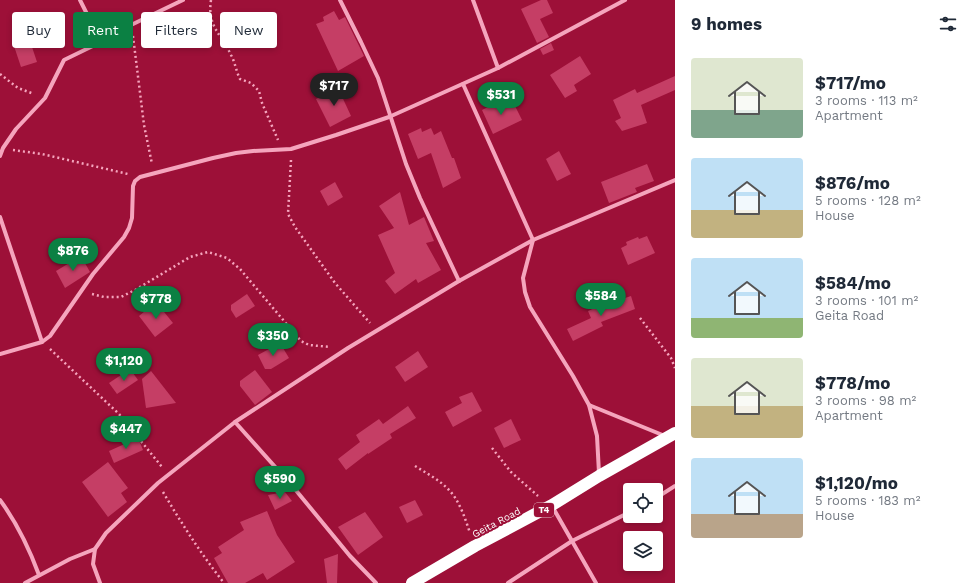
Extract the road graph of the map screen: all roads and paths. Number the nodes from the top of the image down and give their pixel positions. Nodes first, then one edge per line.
1 (80, 0) edge
2 (183, 0) edge
3 (211, 0) edge
4 (340, 0) edge
5 (473, 0) edge
6 (625, 0) edge
7 (86, 12) edge
8 (133, 23) edge
9 (133, 40) edge
10 (89, 48) edge
11 (498, 68) junction
12 (0, 74) edge
13 (463, 84) junction
14 (45, 98) junction
15 (389, 117) junction
16 (3, 148) junction
17 (291, 149) junction
18 (282, 150) junction
19 (0, 156) edge
20 (154, 174) junction
21 (140, 178) junction
22 (675, 180) edge
23 (0, 217) edge
24 (533, 240) junction
25 (459, 281) junction
26 (80, 291) junction
27 (640, 318) dead end
28 (377, 331) junction
29 (42, 342) junction
30 (348, 348) junction
31 (0, 354) edge
32 (675, 368) edge
33 (589, 406) junction
34 (235, 422) junction
35 (671, 435) edge
36 (492, 448) dead end
37 (416, 466) dead end
38 (168, 475) junction
39 (599, 476) junction
40 (158, 483) junction
41 (675, 486) edge
42 (663, 494) edge
43 (0, 500) edge
44 (552, 505) junction
45 (623, 516) edge
46 (572, 541) junction
47 (475, 546) junction
48 (95, 549) junction
49 (39, 575) junction
50 (25, 583) edge
51 (100, 583) edge
52 (224, 583) edge
53 (376, 583) edge
54 (412, 583) edge
55 (508, 583) edge
56 (596, 583) edge

1 - 7 street
2 - 8 street
3 - 18 path
4 - 15 street
5 - 11 street
6 - 11 street
9 - 20 path
10 - 14 street
11 - 13 street
12 - 14 path
13 - 15 street
13 - 24 street
14 - 16 street
15 - 17 street
15 - 25 street
16 - 19 street
16 - 21 path
17 - 18 street
17 - 28 path
18 - 20 street
20 - 21 street
21 - 26 street
22 - 24 street
23 - 29 street
24 - 25 street
24 - 33 street
25 - 28 street
26 - 29 street
26 - 30 path
27 - 32 path
28 - 30 street
29 - 31 street
29 - 38 path
30 - 34 street
33 - 35 street
33 - 39 street
34 - 38 street
34 - 53 street
35 - 39 highway, Geita Road / T4
36 - 44 path
37 - 47 path
38 - 40 street
39 - 44 highway, Geita Road / T4
40 - 48 street
40 - 52 path
41 - 42 street
43 - 49 street
44 - 46 street
44 - 47 highway, Geita Road / T4
45 - 46 street
46 - 55 street
46 - 56 street
47 - 54 highway, Geita Road / T4
48 - 49 street
48 - 51 street
49 - 50 street

